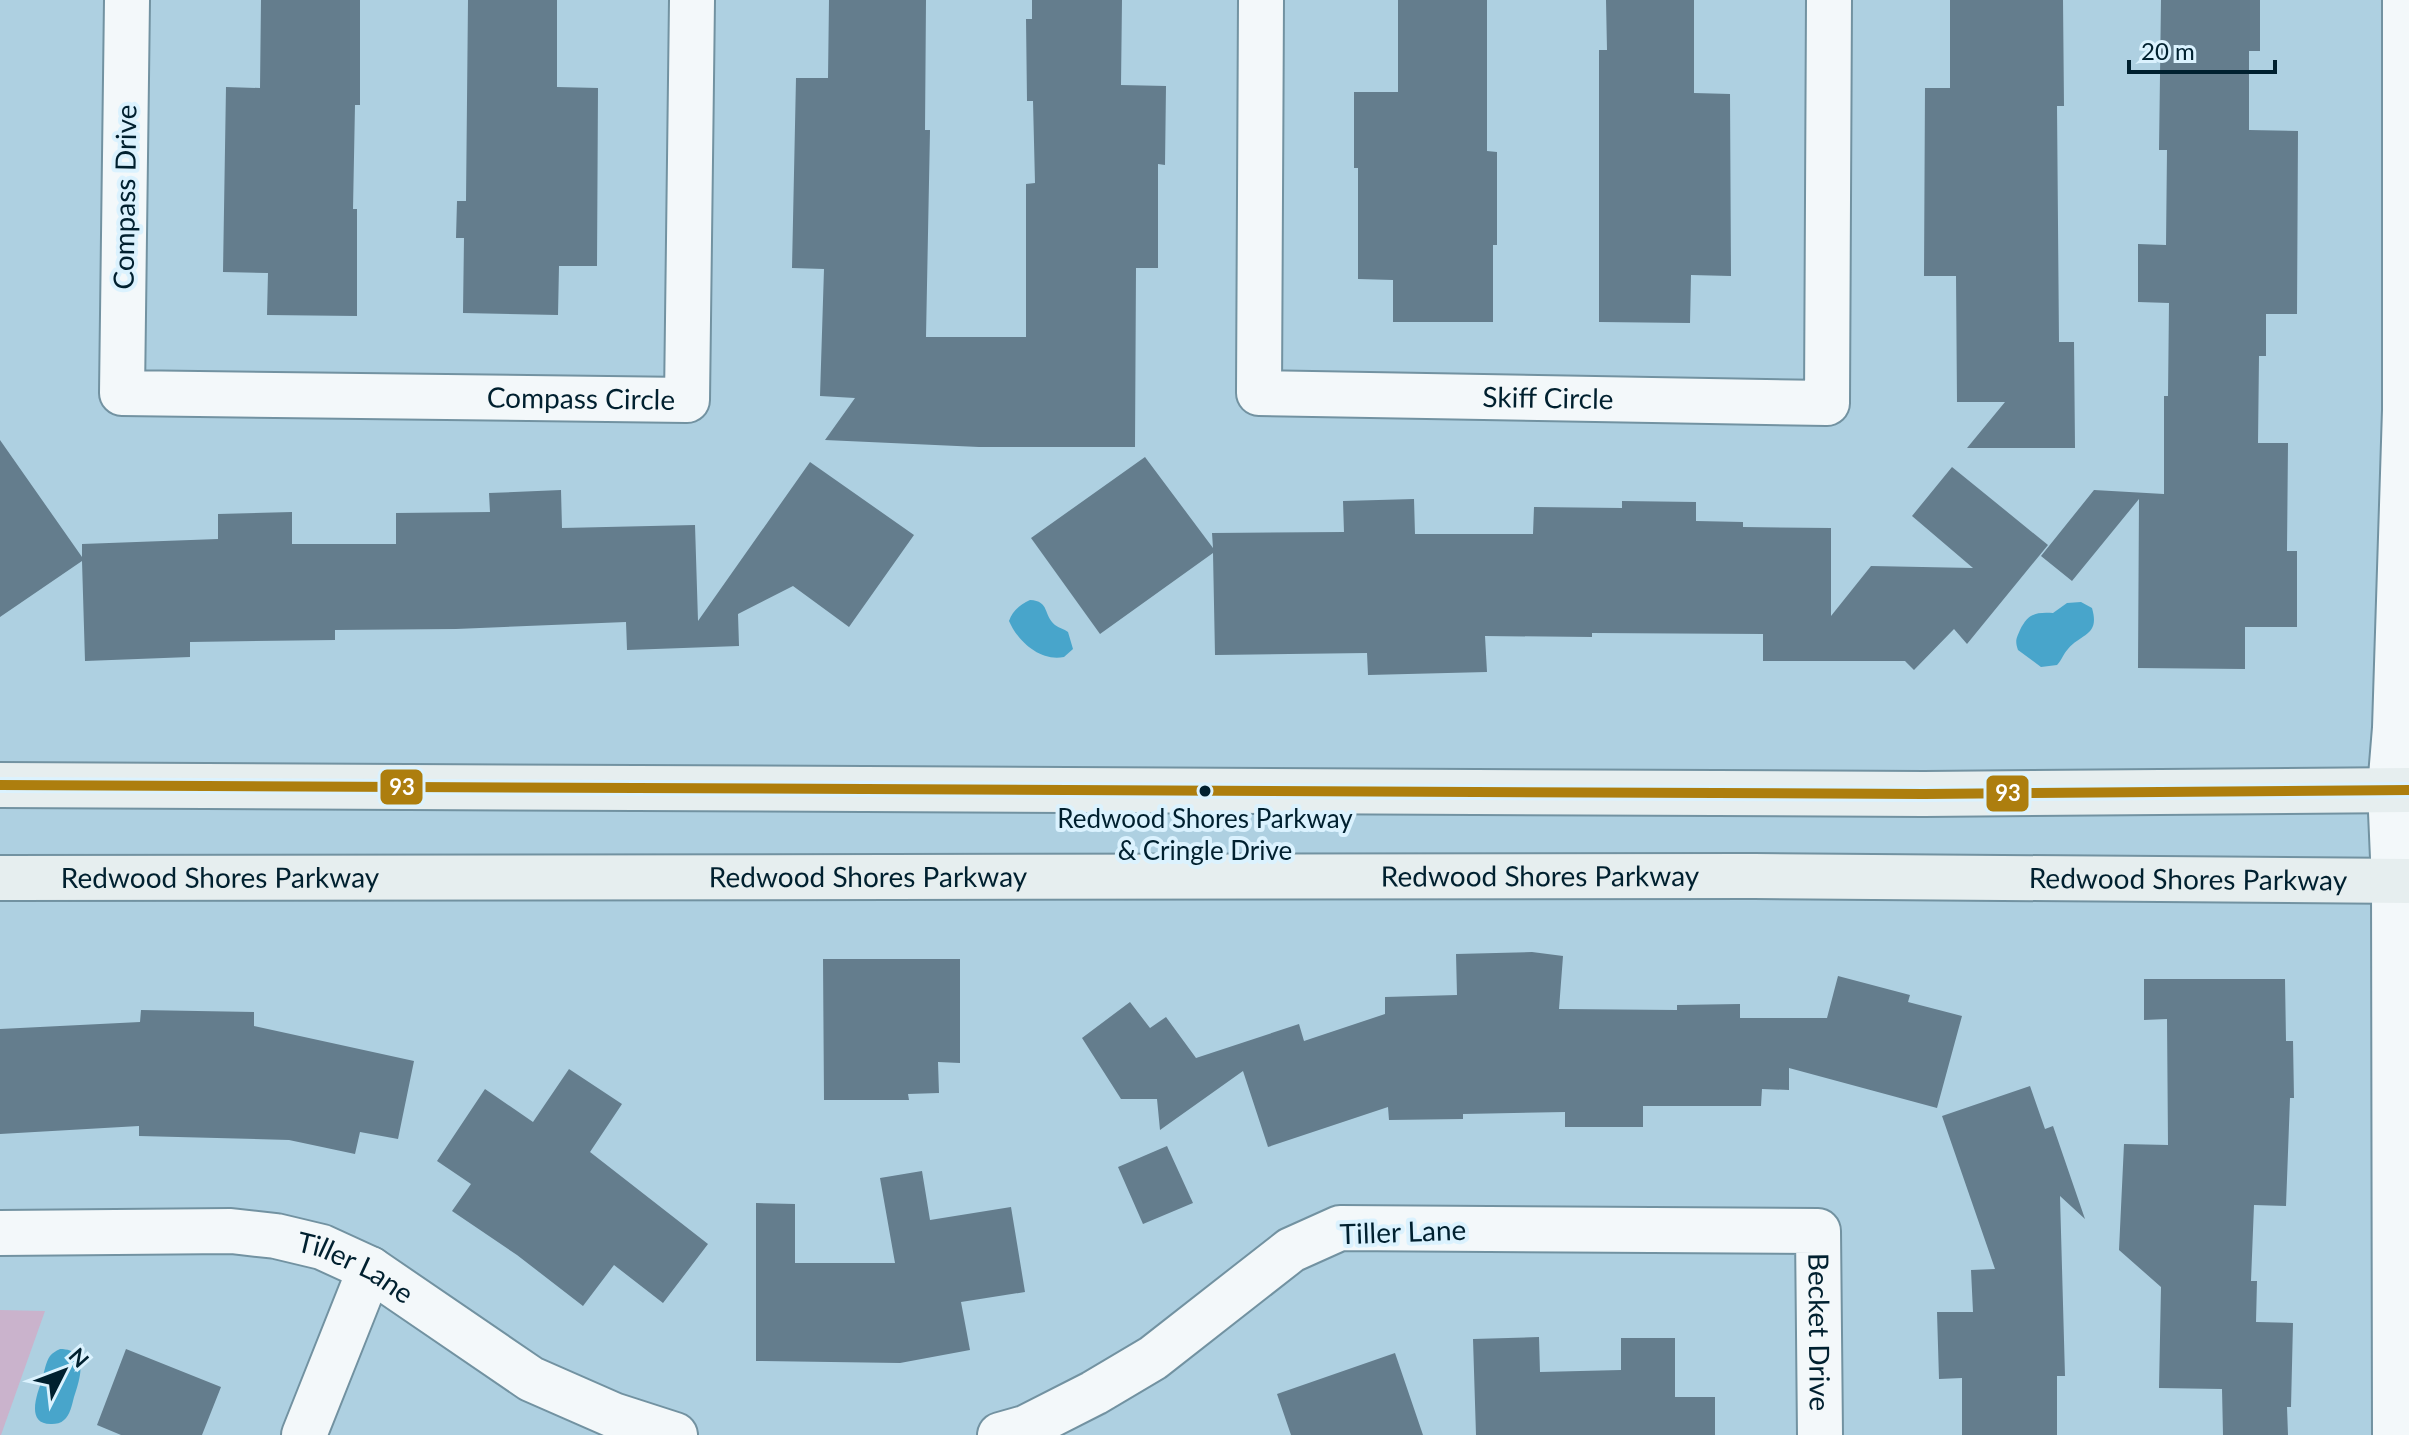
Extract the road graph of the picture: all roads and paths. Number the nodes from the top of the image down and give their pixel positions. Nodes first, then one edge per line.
1 (127, 0) edge
2 (692, 0) edge
3 (1261, 0) edge
4 (1829, 0) edge
5 (2405, 0) edge
6 (122, 393) joint
7 (2407, 410) edge
8 (0, 785) edge
9 (2400, 790) edge
10 (0, 878) edge
11 (2402, 881) edge
12 (1818, 1231) joint
13 (0, 1233) edge
14 (370, 1269) junction
15 (1017, 1433) edge
16 (304, 1435) edge
17 (675, 1435) edge
18 (1820, 1435) edge
19 (2395, 1435) edge

1 - 6 street, Compass Drive
2 - 6 street, Compass Circle
3 - 4 street, Skiff Circle
5 - 7 street
7 - 9 street
8 - 9 main road
9 - 11 street
10 - 11 main road, Redwood Shores Parkway
11 - 19 street
12 - 15 street, Tiller Lane
12 - 18 street, Becket Drive
13 - 14 street, Tiller Lane
14 - 16 street
14 - 17 street, Tiller Lane

